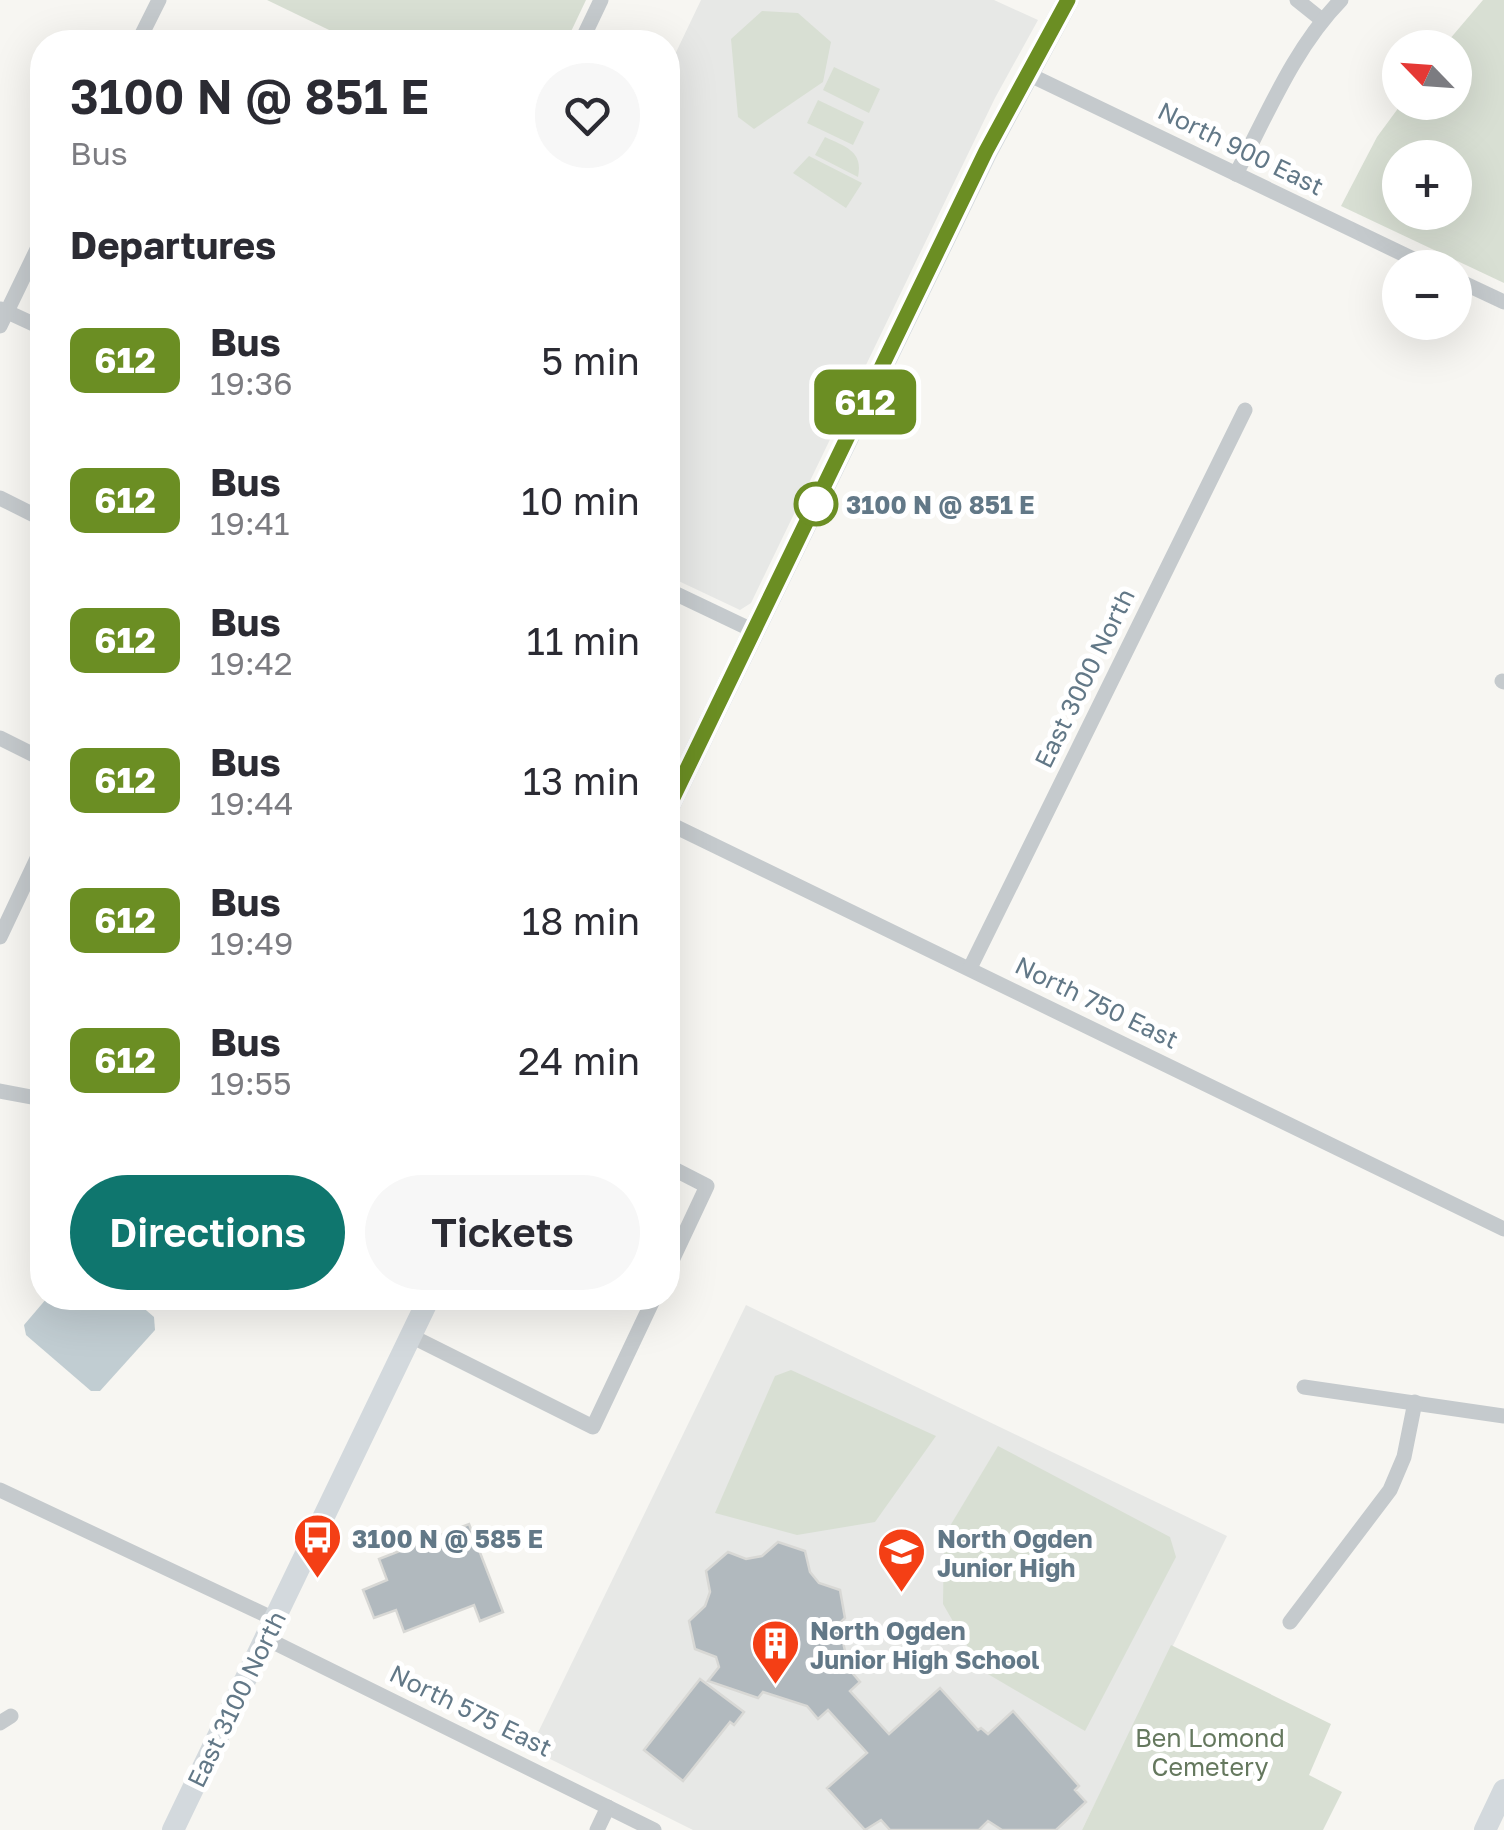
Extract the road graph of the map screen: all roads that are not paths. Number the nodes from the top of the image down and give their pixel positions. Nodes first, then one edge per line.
1 (159, 0) edge
2 (601, 0) edge
3 (1068, 0) edge
4 (1297, 0) edge
5 (1341, 0) edge
6 (1322, 20) junction
7 (144, 30) edge
8 (587, 30) edge
9 (1028, 74) junction
10 (1236, 174) junction
11 (1394, 250) edge
12 (30, 262) edge
13 (1472, 287) edge
14 (1504, 302) edge
15 (2, 315) edge
16 (30, 324) edge
17 (1245, 410) dead end
18 (0, 498) edge
19 (30, 512) edge
20 (680, 596) edge
21 (752, 630) junction
22 (0, 738) edge
23 (30, 753) edge
24 (680, 783) edge
25 (680, 829) edge
26 (30, 873) edge
27 (0, 937) edge
28 (970, 968) junction
29 (0, 1091) edge
30 (30, 1097) edge
31 (680, 1172) edge
32 (1504, 1229) edge
33 (680, 1243) edge
34 (424, 1310) edge
35 (648, 1310) edge
36 (411, 1336) junction
37 (1304, 1387) dead end
38 (1415, 1402) junction
39 (1504, 1416) edge
40 (0, 1490) edge
41 (1290, 1622) dead end
42 (270, 1628) junction
43 (1504, 1790) edge
44 (608, 1807) junction
45 (176, 1829) edge
46 (596, 1830) edge
47 (654, 1830) edge
48 (1485, 1830) edge

1 - 7 street
2 - 8 street
3 - 9 main road
4 - 6 street
5 - 6 street
6 - 10 street
9 - 10 street, North 900 East
9 - 21 main road
10 - 11 street, North 900 East
12 - 15 street
13 - 14 street
15 - 16 street
17 - 28 street, East 3000 North
18 - 19 street
20 - 21 street
21 - 24 main road
22 - 23 street
25 - 28 street, North 750 East
26 - 27 street
28 - 32 street, North 750 East
29 - 30 street
31 - 33 street
34 - 36 main road, East 3100 North
35 - 36 street
36 - 42 main road, East 3100 North
37 - 38 street
38 - 39 street
38 - 41 street
40 - 42 street, North 575 East
42 - 44 street, North 575 East
42 - 45 main road, East 3100 North
43 - 48 main road
44 - 46 street
44 - 47 street, North 575 East

